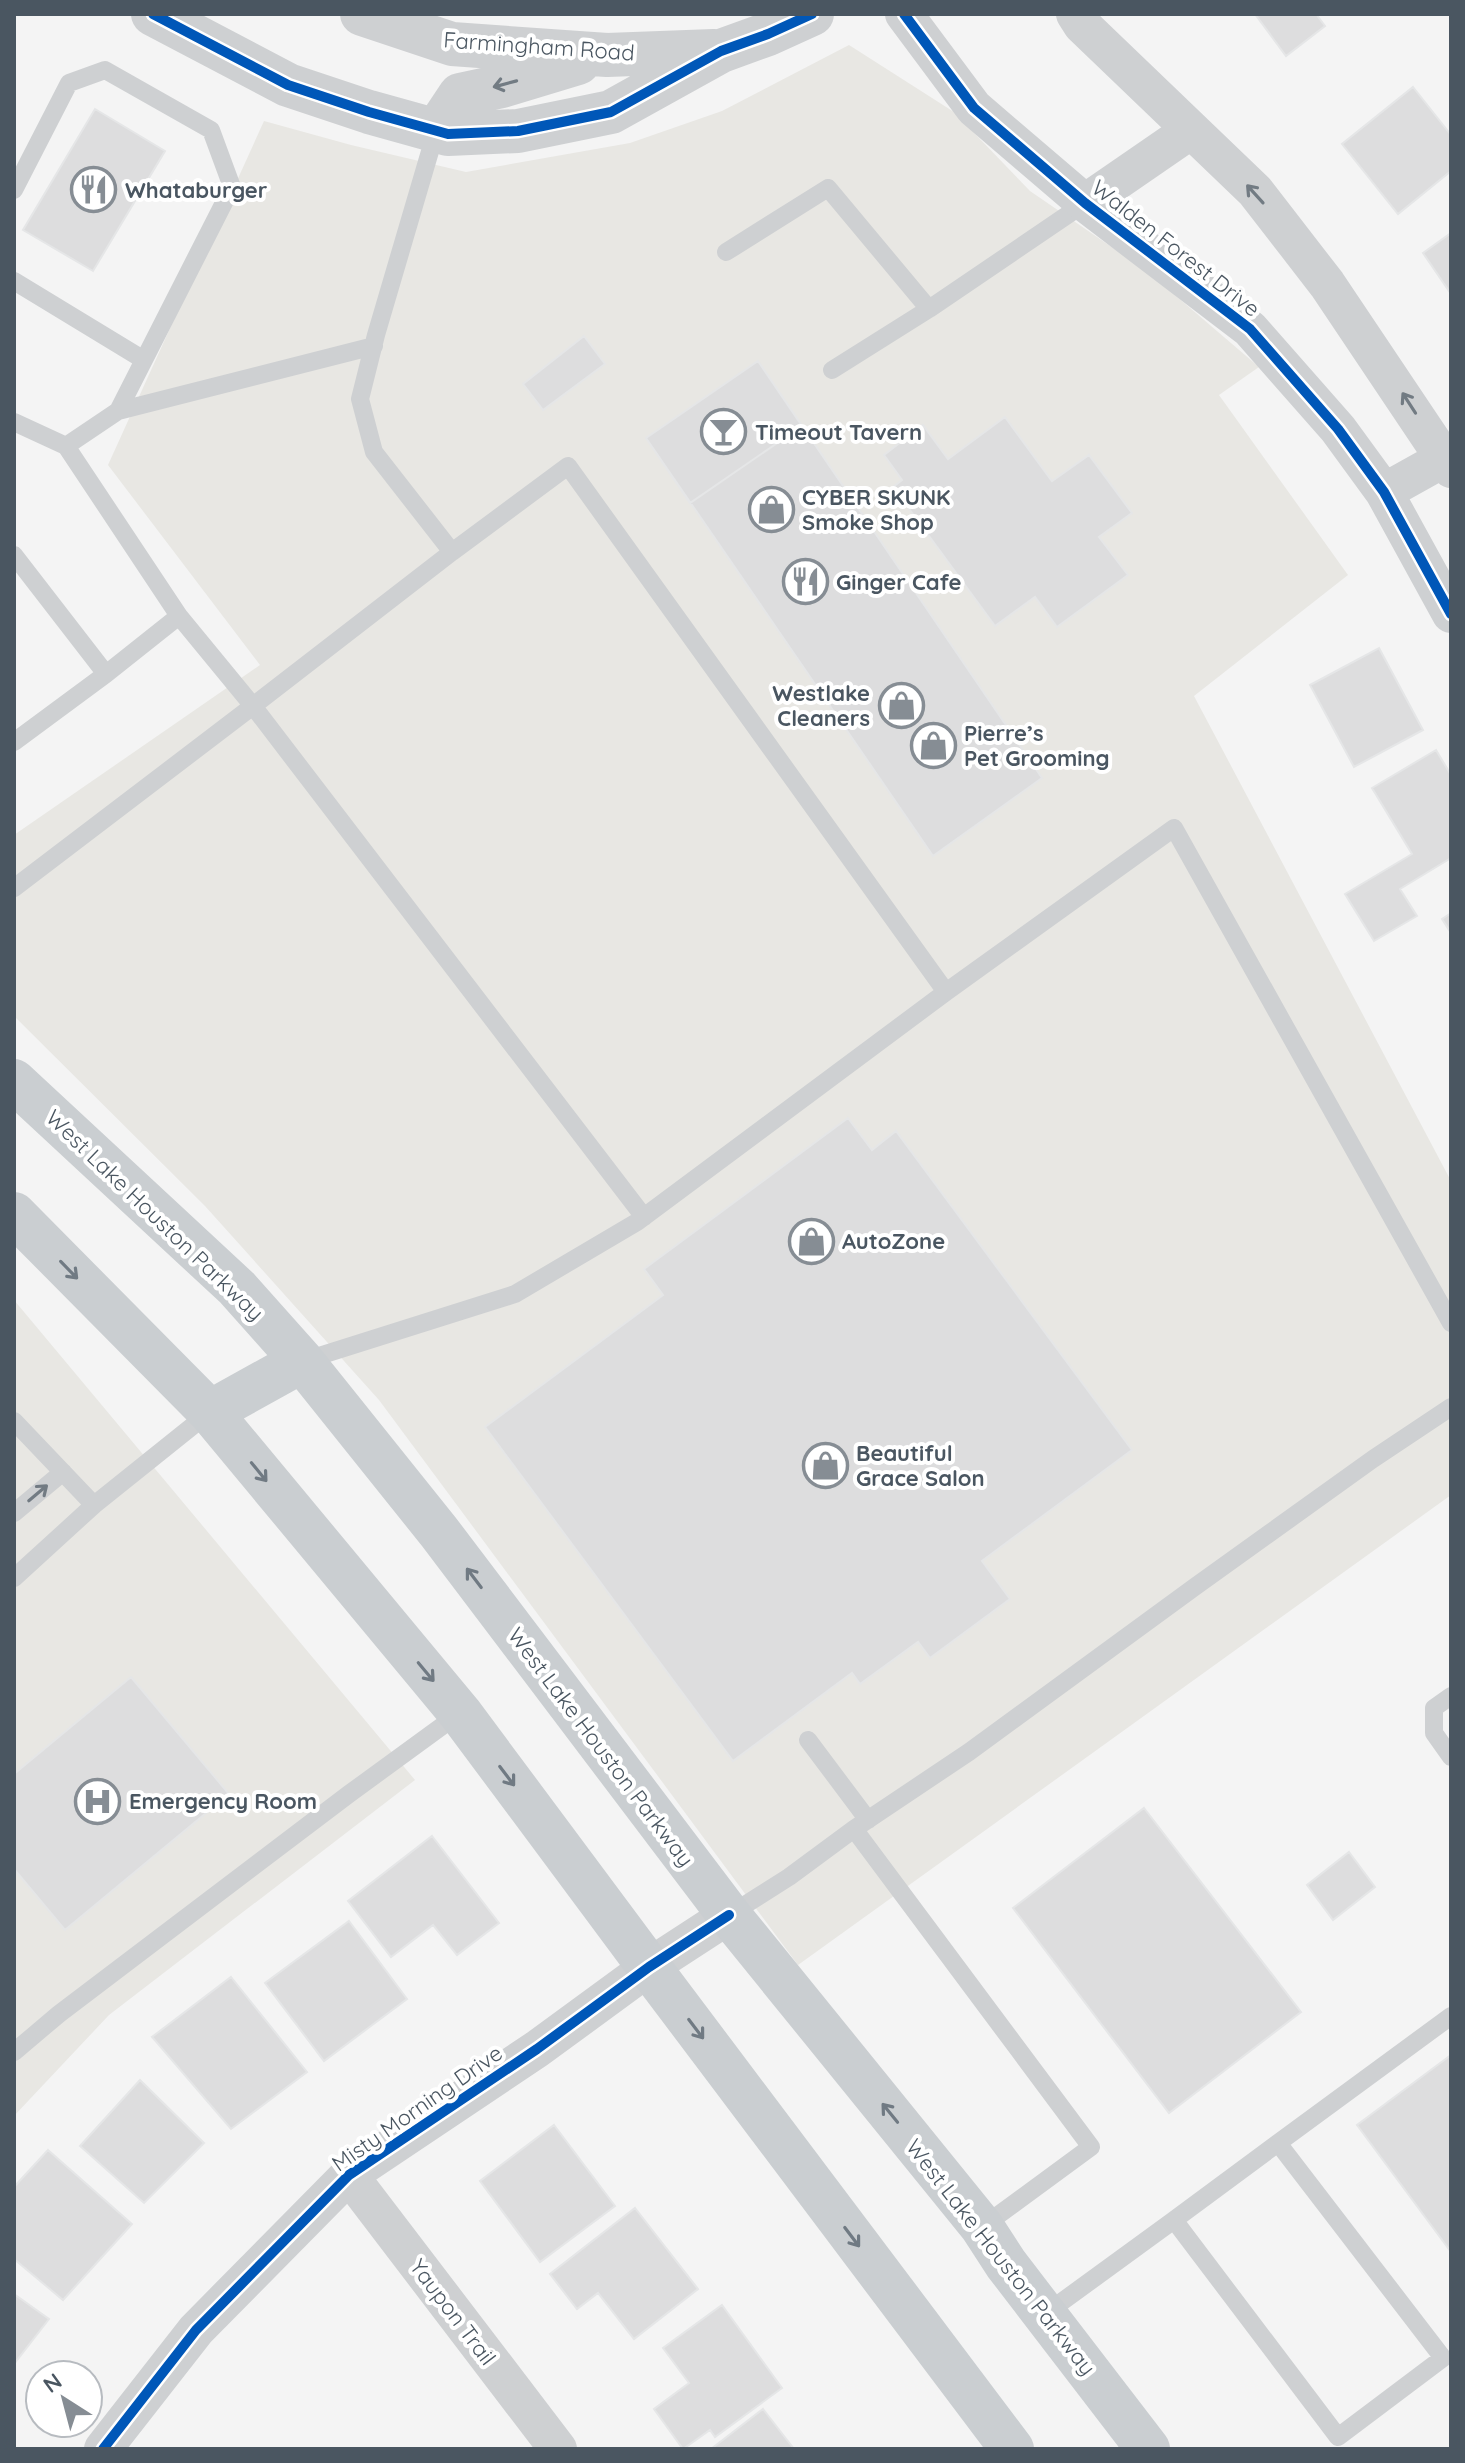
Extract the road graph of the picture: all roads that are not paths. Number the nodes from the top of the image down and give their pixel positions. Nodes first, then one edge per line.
1 (153, 14) edge
2 (362, 14) edge
3 (812, 14) edge
4 (904, 14) edge
5 (1075, 14) edge
6 (721, 51) junction
7 (607, 55) junction
8 (1191, 130) junction
9 (436, 131) junction
10 (14, 190) edge
11 (1085, 203) junction
12 (726, 252) dead end
13 (14, 281) edge
14 (929, 309) junction
15 (374, 346) junction
16 (144, 360) junction
17 (832, 370) dead end
18 (118, 411) junction
19 (14, 422) edge
20 (66, 446) junction
21 (1448, 463) edge
22 (1384, 492) junction
23 (452, 552) junction
24 (14, 555) edge
25 (1451, 614) edge
26 (179, 616) junction
27 (106, 674) junction
28 (253, 706) junction
29 (14, 742) edge
30 (14, 888) edge
31 (946, 992) junction
32 (14, 1081) edge
33 (14, 1214) edge
34 (644, 1217) junction
35 (1451, 1323) edge
36 (302, 1361) junction
37 (1451, 1407) edge
38 (210, 1412) junction
39 (14, 1421) edge
40 (63, 1472) junction
41 (94, 1505) junction
42 (14, 1513) edge
43 (14, 1578) edge
44 (1451, 1696) edge
45 (460, 1713) junction
46 (808, 1740) dead end
47 (1451, 1757) edge
48 (861, 1824) junction
49 (729, 1915) junction
50 (649, 1967) junction
51 (1451, 2016) edge
52 (14, 2052) edge
53 (1278, 2143) junction
54 (349, 2175) junction
55 (1174, 2220) junction
56 (982, 2227) junction
57 (1045, 2314) junction
58 (103, 2449) edge
59 (558, 2449) edge
60 (1012, 2449) edge
61 (1148, 2449) edge

1 - 9 street, Farmingham Road
2 - 7 street, Farmingham Road
3 - 6 street, Farmingham Road
4 - 11 street, Walden Forest Drive
5 - 8 street
6 - 7 street, Farmingham Road
6 - 9 street, Farmingham Road
7 -> 9 street
8 - 11 street
21 -> 8 street
9 - 15 lane
10 - 16 lane
11 - 14 lane
11 - 22 street, Walden Forest Drive
12 - 14 lane
13 - 16 lane
14 - 17 lane
15 - 18 lane
15 - 23 lane
16 - 18 lane
18 - 20 lane
19 - 20 lane
20 - 26 lane
21 - 22 street
22 - 25 street, Walden Forest Drive
23 - 28 lane
23 - 31 lane
24 - 27 lane
26 - 27 lane
26 - 28 lane
27 - 29 lane
28 - 30 lane
28 - 34 lane
31 - 34 lane
31 - 35 lane
32 - 36 main road, West Lake Houston Parkway
33 -> 38 main road
34 - 36 lane
36 - 38 main road
49 -> 36 main road, West Lake Houston Parkway
37 - 48 lane
38 - 41 lane
38 -> 45 main road
39 - 40 lane
40 - 41 lane
42 -> 40 lane
41 - 43 lane
44 - 47 lane
45 -> 50 main road
45 - 52 lane
46 - 48 lane
48 - 49 lane
48 - 56 lane
49 - 50 street, Misty Morning Drive
56 -> 49 main road, West Lake Houston Parkway
50 - 54 street, Misty Morning Drive
50 -> 60 main road
51 - 53 lane
53 - 55 lane
53 - 55 lane
54 - 58 street, Misty Morning Drive
54 - 59 street, Yaupon Trail
55 - 57 lane
56 - 57 main road, West Lake Houston Parkway
57 - 61 main road, West Lake Houston Parkway

